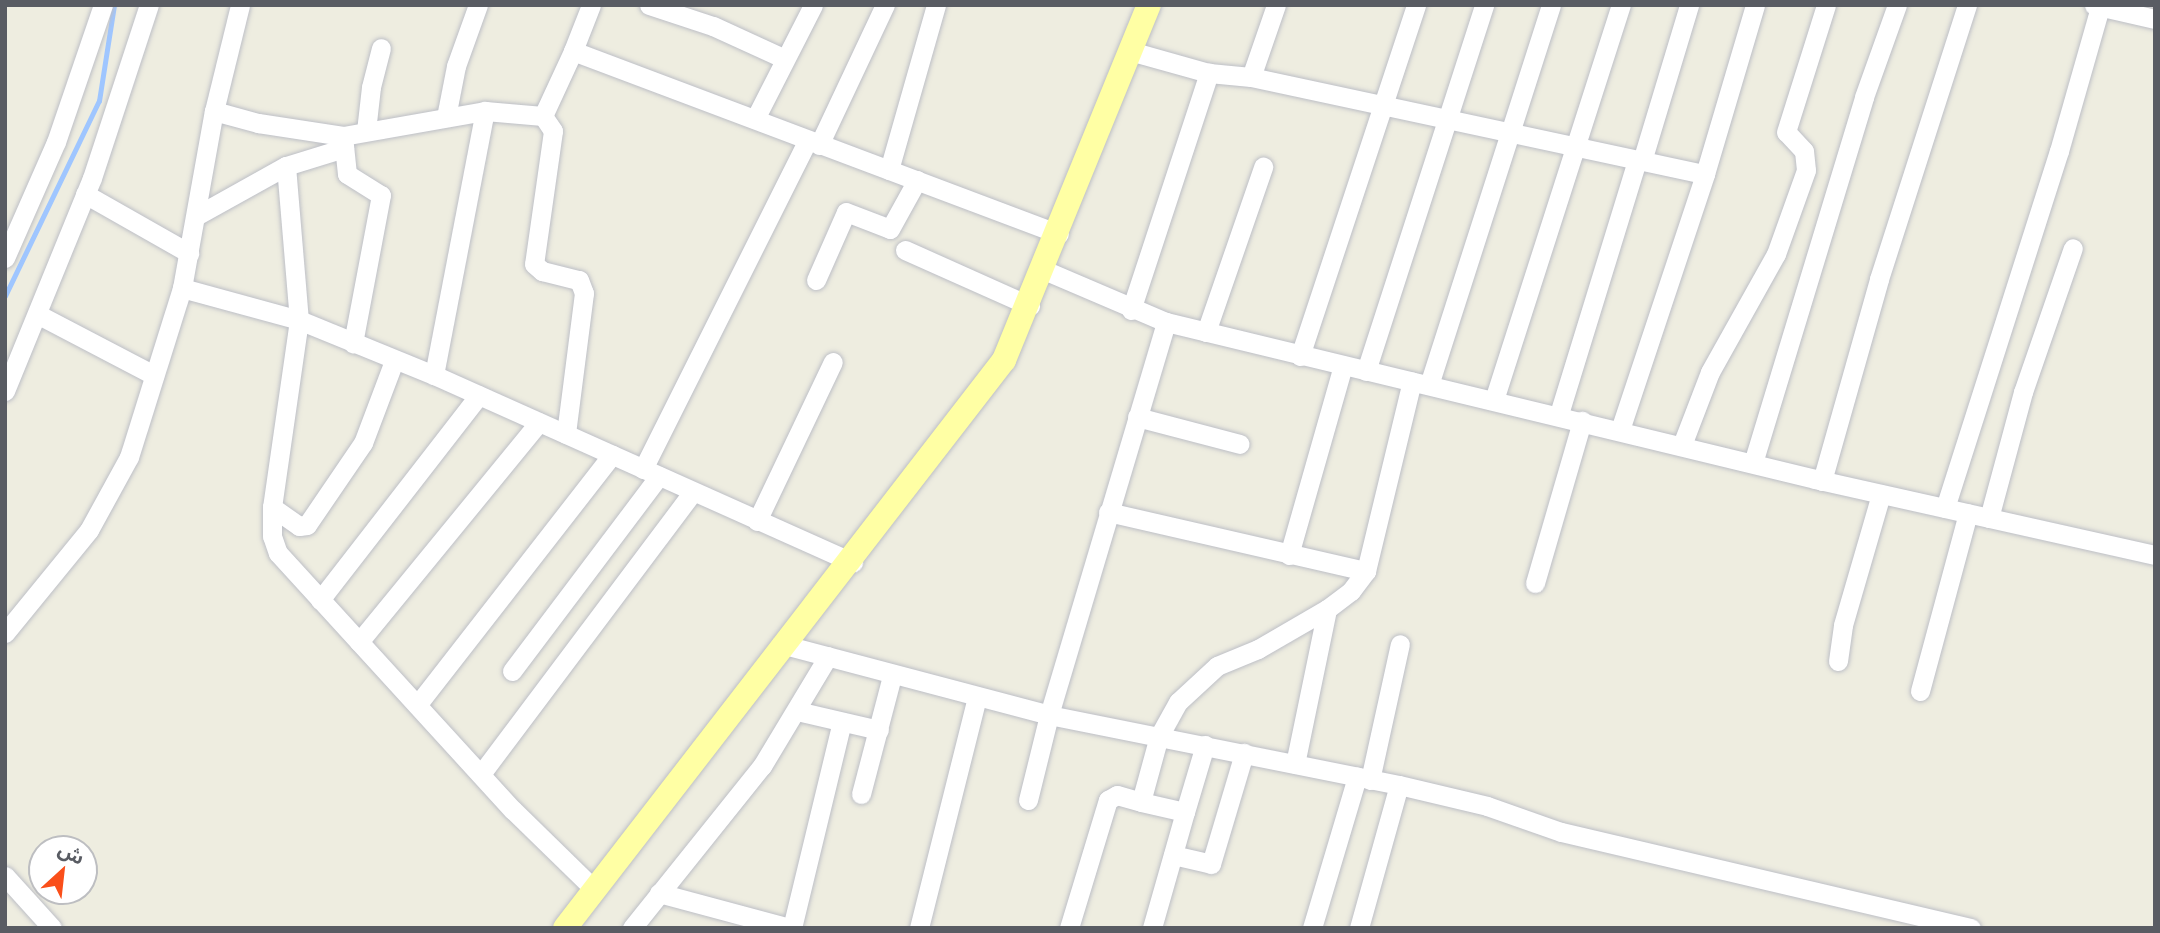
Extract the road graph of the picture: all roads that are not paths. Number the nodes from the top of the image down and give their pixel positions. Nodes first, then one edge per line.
1 (103, 5) edge
2 (149, 5) edge
3 (240, 5) edge
4 (478, 5) edge
5 (591, 5) edge
6 (649, 5) edge
7 (813, 5) edge
8 (885, 5) edge
9 (936, 5) edge
10 (1149, 5) edge
11 (1276, 5) edge
12 (1416, 5) edge
13 (1484, 5) edge
14 (1551, 5) edge
15 (1621, 5) edge
16 (1689, 5) edge
17 (1755, 5) edge
18 (1826, 5) edge
19 (1897, 5) edge
20 (1966, 5) edge
21 (2102, 6) edge
22 (2155, 19) edge
23 (382, 48) dead end
24 (573, 51) junction
25 (1130, 51) junction
26 (785, 59) junction
27 (1209, 73) junction
28 (1251, 77) junction
29 (1381, 107) junction
30 (214, 111) junction
31 (485, 111) junction
32 (543, 116) junction
33 (446, 117) junction
34 (755, 119) junction
35 (1447, 121) junction
36 (366, 131) junction
37 (1509, 131) junction
38 (344, 142) junction
39 (813, 143) junction
40 (1575, 145) junction
41 (1639, 161) junction
42 (286, 166) junction
43 (1263, 167) dead end
44 (889, 170) junction
45 (1705, 174) junction
46 (916, 180) junction
47 (85, 194) junction
48 (197, 216) junction
49 (1059, 234) junction
50 (2073, 247) dead end
51 (905, 250) dead end
52 (189, 253) junction
53 (5, 258) edge
54 (1044, 270) junction
55 (816, 279) dead end
56 (182, 288) junction
57 (1030, 306) junction
58 (1131, 310) junction
59 (39, 315) junction
60 (299, 320) junction
61 (1166, 323) junction
62 (1206, 332) junction
63 (353, 343) junction
64 (1300, 356) junction
65 (394, 361) junction
66 (833, 362) dead end
67 (1343, 366) junction
68 (1366, 371) junction
69 (154, 375) junction
70 (434, 375) junction
71 (1420, 383) junction
72 (5, 391) edge
73 (480, 395) junction
74 (1494, 400) junction
75 (1559, 414) junction
76 (1137, 417) junction
77 (1582, 421) junction
78 (539, 422) junction
79 (1620, 430) junction
80 (566, 434) junction
81 (1240, 444) dead end
82 (1682, 445) junction
83 (612, 455) junction
84 (1753, 463) junction
85 (651, 473) junction
86 (1822, 481) junction
87 (694, 492) junction
88 (1881, 494) junction
89 (272, 507) junction
90 (1945, 508) junction
91 (1108, 512) junction
92 (1968, 513) junction
93 (1989, 518) junction
94 (757, 522) junction
95 (1289, 555) junction
96 (2155, 555) edge
97 (853, 562) junction
98 (1366, 571) junction
99 (1535, 583) dead end
100 (320, 600) junction
101 (1327, 609) junction
102 (5, 633) edge
103 (359, 642) junction
104 (1400, 644) dead end
105 (781, 645) junction
106 (828, 656) junction
107 (1838, 661) dead end
108 (512, 671) dead end
109 (892, 676) junction
110 (1920, 691) dead end
111 (977, 697) junction
112 (418, 704) junction
113 (797, 711) junction
114 (1049, 715) junction
115 (842, 722) junction
116 (878, 730) junction
117 (1159, 736) junction
118 (1205, 745) junction
119 (1244, 753) junction
120 (1296, 764) junction
121 (481, 774) junction
122 (1364, 779) junction
123 (1399, 785) junction
124 (861, 794) dead end
125 (1028, 800) dead end
126 (1141, 802) junction
127 (1185, 812) junction
128 (1173, 855) junction
129 (5, 876) edge
130 (594, 890) junction
131 (659, 893) junction
132 (739, 922) edge
133 (52, 928) edge
134 (565, 928) edge
135 (632, 928) edge
136 (791, 928) edge
137 (919, 928) edge
138 (1069, 928) edge
139 (1152, 928) edge
140 (1312, 928) edge
141 (1359, 928) edge
142 (1971, 928) edge

1 - 53 street
2 - 47 street
3 - 30 street
4 - 33 street
5 - 24 street
6 - 26 street
7 - 26 street
8 - 39 street
9 - 44 street
10 - 25 main road
11 - 28 street
12 - 29 street
13 - 35 street
14 - 37 street
15 - 40 street
16 - 41 street
17 - 45 street
18 - 82 street
19 - 84 street
20 - 86 street
21 - 22 street
21 - 90 street
23 - 36 street
24 - 32 street
24 - 34 street
25 - 27 street
25 - 49 main road
26 - 34 street
27 - 28 street
27 - 58 street
28 - 29 street
29 - 35 street
29 - 64 street
30 - 38 street
30 - 48 street
31 - 32 street
31 - 33 street
31 - 70 street
32 - 80 street
33 - 36 street
34 - 39 street
35 - 37 street
35 - 68 street
36 - 38 street
37 - 40 street
37 - 71 street
38 - 42 street
38 - 63 street
39 - 44 street
39 - 85 street
40 - 41 street
40 - 74 street
41 - 45 street
41 - 75 street
42 - 48 street
42 - 60 street
43 - 62 street
44 - 46 street
45 - 79 street
46 - 49 street
46 - 55 street
47 - 52 street
47 - 59 street
48 - 52 street
49 - 54 main road
50 - 93 street
51 - 57 street
52 - 56 street
54 - 57 main road
54 - 58 street
56 - 60 street
56 - 69 street
57 - 97 main road
58 - 61 street
59 - 69 street
59 - 72 street
60 - 63 street
60 - 89 street
61 - 62 street
61 - 76 street
62 - 64 street
63 - 65 street
64 - 67 street
65 - 70 street
65 - 89 street
66 - 94 street
67 - 68 street
67 - 95 street
68 - 71 street
69 - 102 street
70 - 73 street
71 - 74 street
71 - 98 street
73 - 78 street
73 - 100 street
74 - 75 street
75 - 77 street
76 - 81 street
76 - 91 street
77 - 79 street
77 - 99 street
78 - 80 street
78 - 103 street
79 - 82 street
80 - 83 street
82 - 84 street
83 - 85 street
83 - 112 street
84 - 86 street
85 - 87 street
85 - 108 street
86 - 88 street
87 - 94 street
87 - 121 street
88 - 90 street
88 - 107 street
89 - 100 street
90 - 92 street
91 - 95 street
91 - 114 street
92 - 93 street
92 - 110 street
93 - 96 street
94 - 97 street
95 - 98 street
97 - 105 main road
98 - 101 street
100 - 103 street
101 - 117 street
101 - 120 street
103 - 112 street
104 - 122 street
105 - 106 street
105 - 130 main road
106 - 109 street
106 - 113 street
109 - 111 street
109 - 116 street
111 - 114 street
111 - 137 street
112 - 121 street
113 - 115 street
113 - 131 street
114 - 117 street
114 - 125 street
115 - 116 street
115 - 136 street
116 - 124 street
117 - 118 street
117 - 126 street
118 - 119 street
118 - 127 street
119 - 120 street
119 - 128 street
120 - 122 street
121 - 130 street
122 - 123 street
122 - 140 street
123 - 141 street
123 - 142 street
126 - 127 street
126 - 138 street
127 - 128 street
128 - 139 street
129 - 133 street
130 - 134 main road
131 - 132 street
131 - 135 street
132 - 136 street

